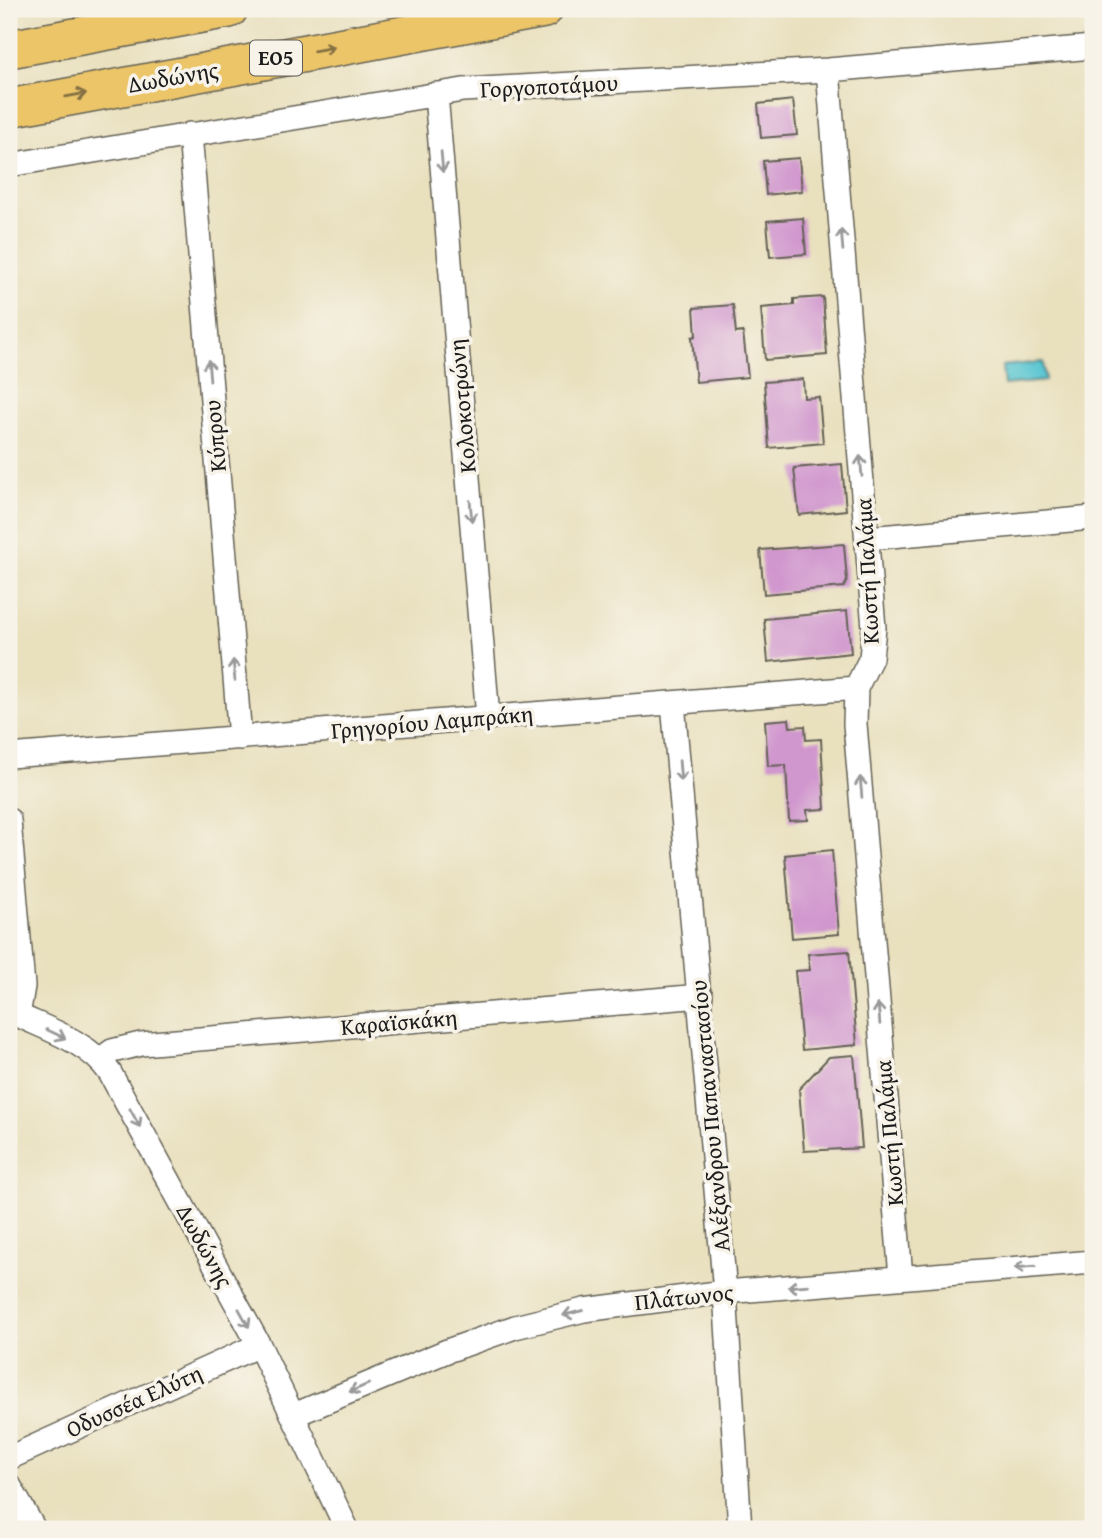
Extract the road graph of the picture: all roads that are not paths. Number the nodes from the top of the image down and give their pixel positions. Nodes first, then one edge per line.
1 (229, 9) edge
2 (544, 9) edge
3 (1093, 47) edge
4 (9, 49) edge
5 (828, 71) junction
6 (436, 94) junction
7 (9, 108) edge
8 (190, 134) junction
9 (9, 165) edge
10 (1093, 518) edge
11 (868, 538) junction
12 (856, 688) junction
13 (673, 703) junction
14 (488, 718) junction
15 (240, 738) junction
16 (9, 757) edge
17 (9, 820) edge
18 (701, 996) junction
19 (14, 1014) edge
20 (101, 1059) junction
21 (1093, 1262) edge
22 (901, 1277) junction
23 (725, 1292) junction
24 (259, 1345) junction
25 (294, 1415) junction
26 (9, 1458) edge
27 (9, 1485) edge
28 (34, 1529) edge
29 (347, 1529) edge
30 (740, 1529) edge

1 - 4 main road
7 -> 2 main road, Δωδώνης / ΕΟ5
3 - 5 street, Γοργοποτάμου
5 - 6 street, Γοργοποτάμου
11 -> 5 street, Κωστή Παλάμα
6 - 8 street, Γοργοποτάμου
6 -> 14 street, Κολοκοτρώνη
8 - 9 street, Γοργοποτάμου
15 -> 8 street, Κύπρου
10 - 11 street
11 - 12 street, Κωστή Παλάμα
12 - 13 street, Γρηγορίου Λαμπράκη
22 -> 12 street, Κωστή Παλάμα
13 - 14 street, Γρηγορίου Λαμπράκη
13 -> 18 street, Αλέξανδρου Παπαναστασίου
14 - 15 street, Γρηγορίου Λαμπράκη
15 - 16 street, Γρηγορίου Λαμπράκη
17 - 19 street
18 - 20 street, Καραϊσκάκη
18 - 23 street, Αλέξανδρου Παπαναστασίου
19 -> 20 street
20 -> 24 street, Δωδώνης
21 -> 22 street, Πλάτωνος
22 -> 23 street, Πλάτωνος
23 -> 25 street, Πλάτωνος
23 - 30 street, Αλέξανδρου Παπαναστασίου
24 - 25 street, Δωδώνης
24 - 26 street, Οδυσσέα Ελύτη
25 - 29 street, Δωδώνης
27 - 28 street

